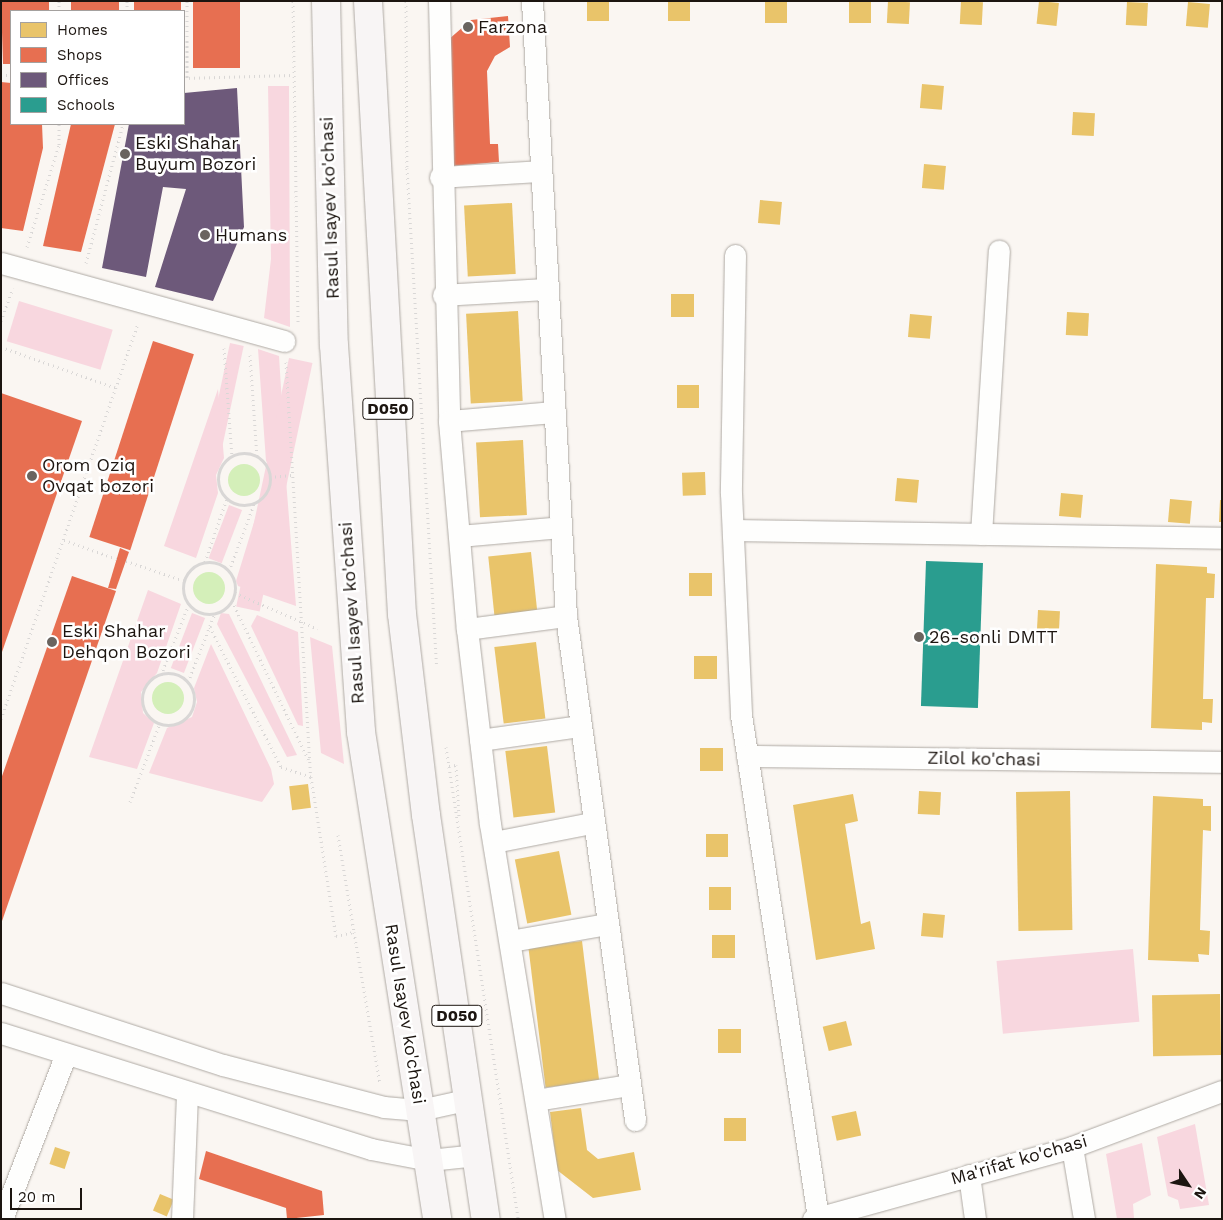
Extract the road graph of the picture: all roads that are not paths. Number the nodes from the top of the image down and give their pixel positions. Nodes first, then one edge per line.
1 (326, 1) edge
2 (368, 1) edge
3 (439, 1) edge
4 (532, 1) edge
5 (541, 171) junction
6 (440, 178) junction
7 (998, 251) dead end
8 (735, 256) dead end
9 (11, 265) edge
10 (548, 289) junction
11 (443, 295) junction
12 (284, 341) road end
13 (555, 412) junction
14 (449, 421) junction
15 (561, 527) junction
16 (733, 530) junction
17 (981, 534) junction
18 (459, 536) junction
19 (1222, 538) edge
20 (566, 616) junction
21 (467, 629) junction
22 (579, 726) junction
23 (480, 740) junction
24 (747, 756) junction
25 (1222, 762) edge
26 (591, 823) junction
27 (494, 842) junction
28 (606, 924) junction
29 (510, 941) junction
30 (1, 993) edge
31 (1, 1033) edge
32 (66, 1054) junction
33 (190, 1055) junction
34 (629, 1085) junction
35 (1222, 1091) edge
36 (184, 1092) junction
37 (470, 1100) junction
38 (536, 1100) junction
39 (420, 1110) junction
40 (635, 1120) dead end
41 (1072, 1147) junction
42 (478, 1155) junction
43 (429, 1160) junction
44 (969, 1175) junction
45 (815, 1218) edge
46 (2, 1219) edge
47 (182, 1219) edge
48 (437, 1219) edge
49 (486, 1219) edge
50 (555, 1219) edge
51 (975, 1219) edge
52 (1084, 1219) edge

1 - 39 main road, Rasul Isayev ko'chasi / D050
2 - 37 main road, D050
3 - 6 street
4 - 5 street
5 - 6 street
5 - 10 street
6 - 11 street
7 - 17 street
8 - 16 street
9 - 12 street
10 - 11 street
10 - 13 street
11 - 14 street
13 - 14 street
13 - 15 street
14 - 18 street
15 - 18 street
15 - 20 street
16 - 17 street
16 - 24 street
17 - 19 street
18 - 21 street
20 - 21 street
20 - 22 street
21 - 23 street
22 - 23 street
22 - 26 street
23 - 27 street
24 - 25 street, Zilol ko'chasi
24 - 45 street
26 - 27 street
26 - 28 street
27 - 29 street
28 - 29 street
28 - 34 street
29 - 38 street
30 - 33 street
31 - 32 street
32 - 36 street
32 - 46 street
33 - 36 street
33 - 39 street
34 - 38 street
34 - 40 street
35 - 41 street, Ma'rifat ko'chasi
36 - 43 street
36 - 47 street
37 - 39 street
37 - 42 main road, D050
38 - 50 street
39 - 43 main road, Rasul Isayev ko'chasi / D050
41 - 44 street, Ma'rifat ko'chasi
41 - 52 street
42 - 43 street
42 - 49 main road, D050
43 - 48 main road, Rasul Isayev ko'chasi / D050
44 - 45 street, Ma'rifat ko'chasi
44 - 51 street

